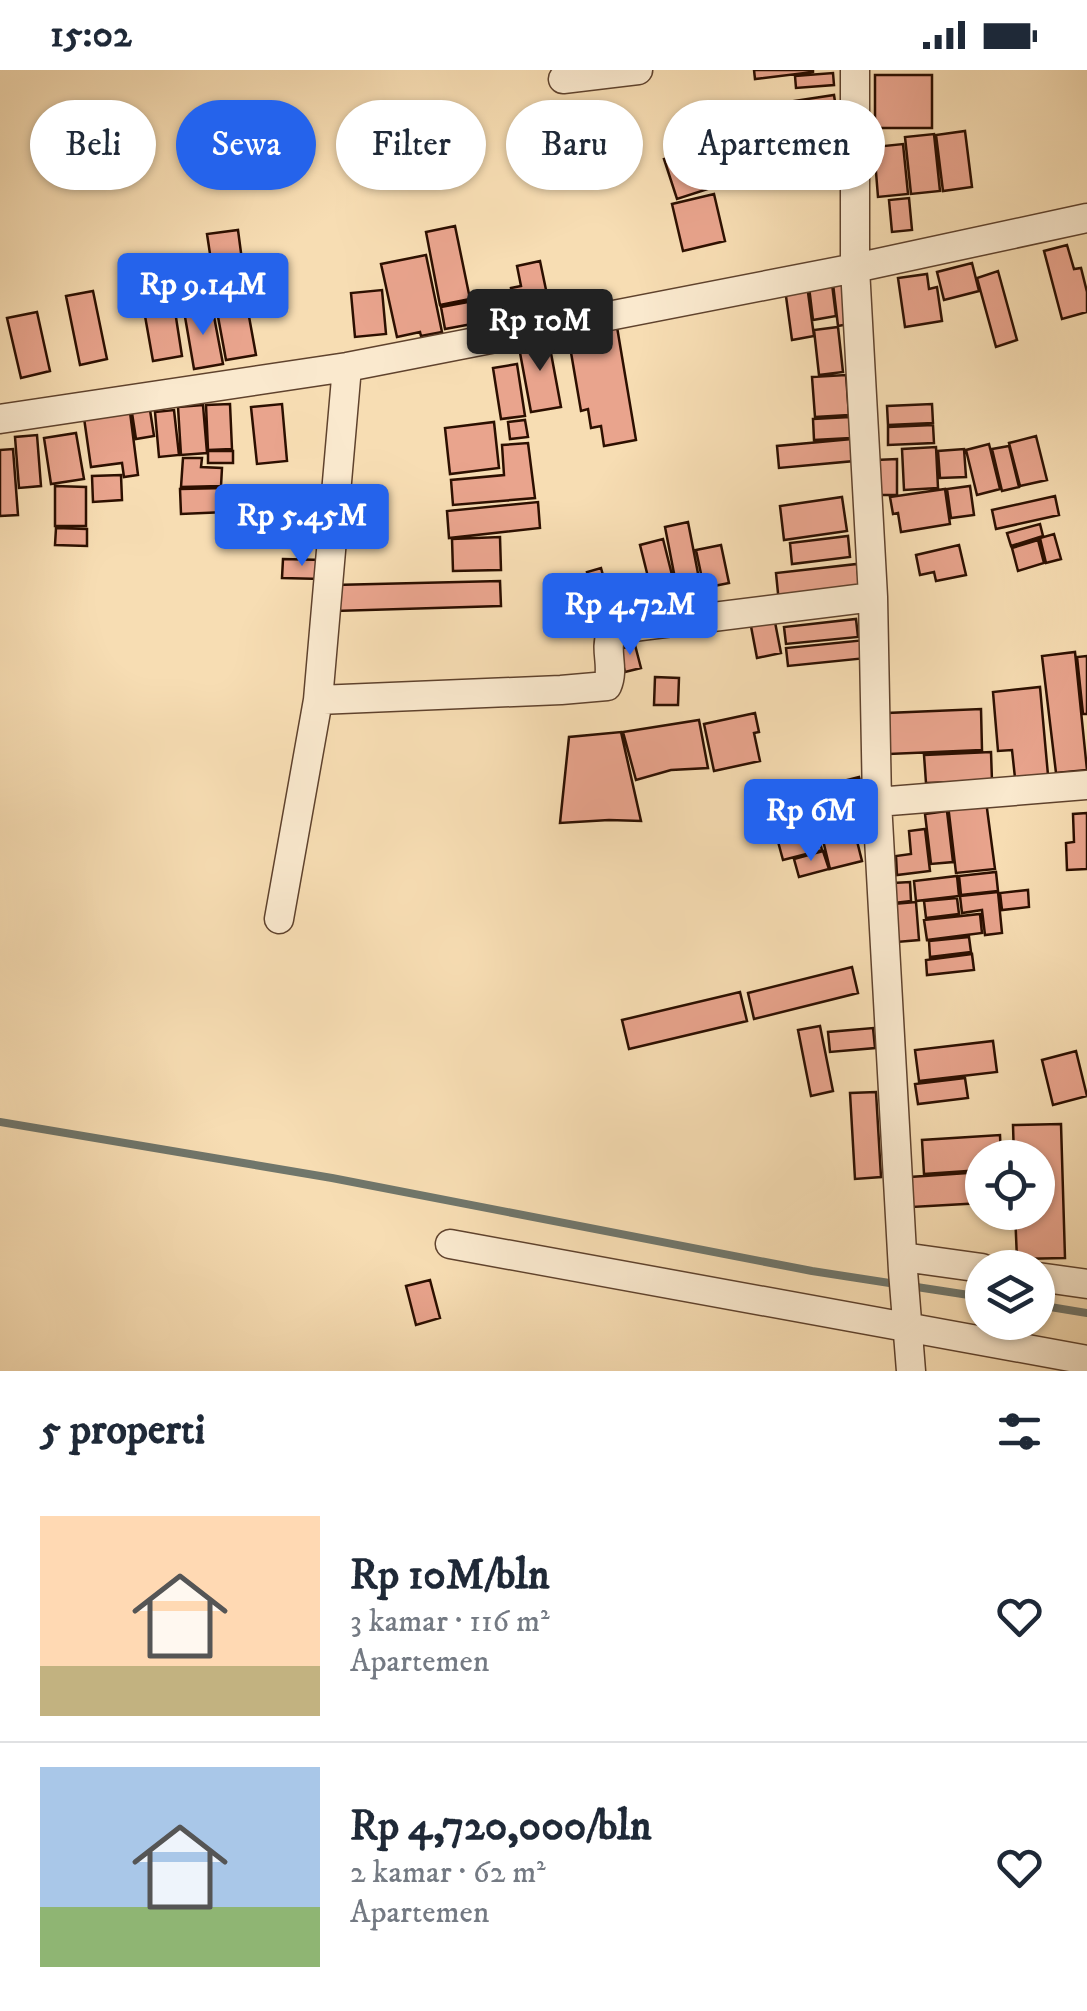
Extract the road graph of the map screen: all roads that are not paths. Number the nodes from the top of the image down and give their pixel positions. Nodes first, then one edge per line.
1 (638, 70) edge
2 (855, 70) edge
3 (562, 79) dead end
4 (1087, 218) edge
5 (855, 268) junction
6 (348, 367) junction
7 (0, 418) edge
8 (873, 597) junction
9 (318, 700) junction
10 (1087, 785) edge
11 (877, 802) junction
12 (278, 919) dead end
13 (450, 1244) dead end
14 (903, 1264) junction
15 (965, 1267) edge
16 (1055, 1279) edge
17 (1087, 1284) edge
18 (909, 1326) junction
19 (1087, 1360) edge
20 (912, 1371) edge

1 - 3 street
2 - 5 street
4 - 5 street
5 - 6 street
5 - 8 street
6 - 7 street
6 - 9 street
8 - 9 street
8 - 11 street
9 - 12 street
10 - 11 street
11 - 14 street
13 - 18 street
14 - 15 street
14 - 18 street
16 - 17 street
18 - 19 street
18 - 20 street

